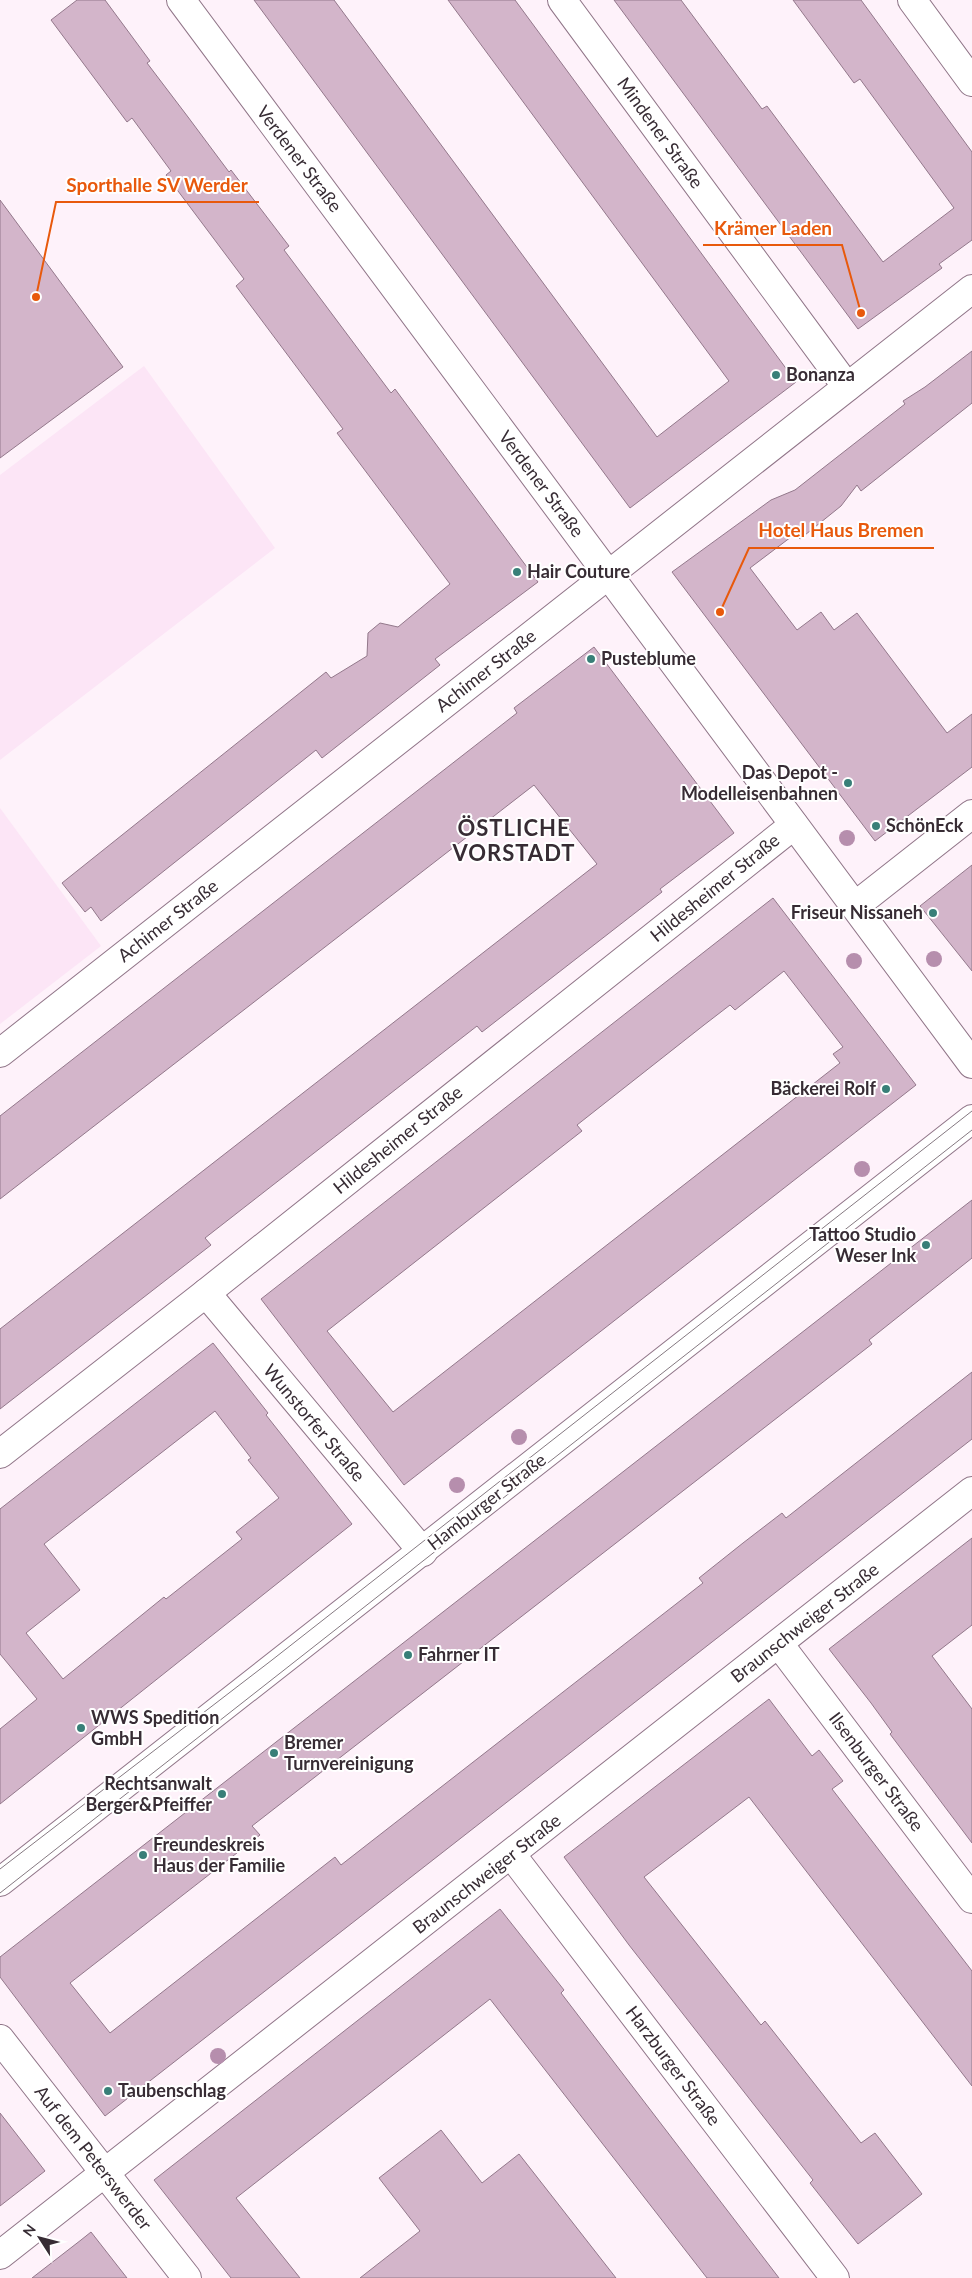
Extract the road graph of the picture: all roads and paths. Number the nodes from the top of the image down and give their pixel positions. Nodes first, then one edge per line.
1 (181, 0) edge
2 (562, 0) edge
3 (912, 0) edge
4 (972, 82) edge
5 (972, 289) edge
6 (847, 387) junction
7 (608, 574) junction
8 (972, 814) edge
9 (794, 825) junction
10 (855, 906) junction
11 (0, 1053) edge
12 (972, 1064) edge
13 (972, 1119) edge
14 (206, 1294) junction
15 (0, 1454) edge
16 (972, 1490) edge
17 (422, 1552) junction
18 (779, 1644) junction
19 (511, 1854) junction
20 (0, 1882) edge
21 (972, 1899) edge
22 (0, 2039) edge
23 (105, 2173) junction
24 (0, 2255) edge
25 (187, 2278) edge
26 (835, 2278) edge

1 - 7 street, Verdener Straße
2 - 6 street, Mindener Straße
3 - 4 street
5 - 6 street, Achimer Straße
6 - 7 street, Achimer Straße
7 - 9 street, Verdener Straße
7 - 11 street, Achimer Straße
8 - 10 street
9 - 10 street, Verdener Straße
9 - 14 street, Hildesheimer Straße
10 - 12 street, Verdener Straße
13 - 17 street, Hamburger Straße
14 - 15 street, Hildesheimer Straße
14 - 17 street, Wunstorfer Straße
16 - 18 street, Braunschweiger Straße
17 - 20 street, Hamburger Straße
18 - 19 street, Braunschweiger Straße
18 - 21 street, Ilsenburger Straße
19 - 23 street, Braunschweiger Straße
19 - 26 street, Harzburger Straße
22 - 23 street, Auf dem Peterswerder
23 - 24 street, Braunschweiger Straße
23 - 25 street, Auf dem Peterswerder

